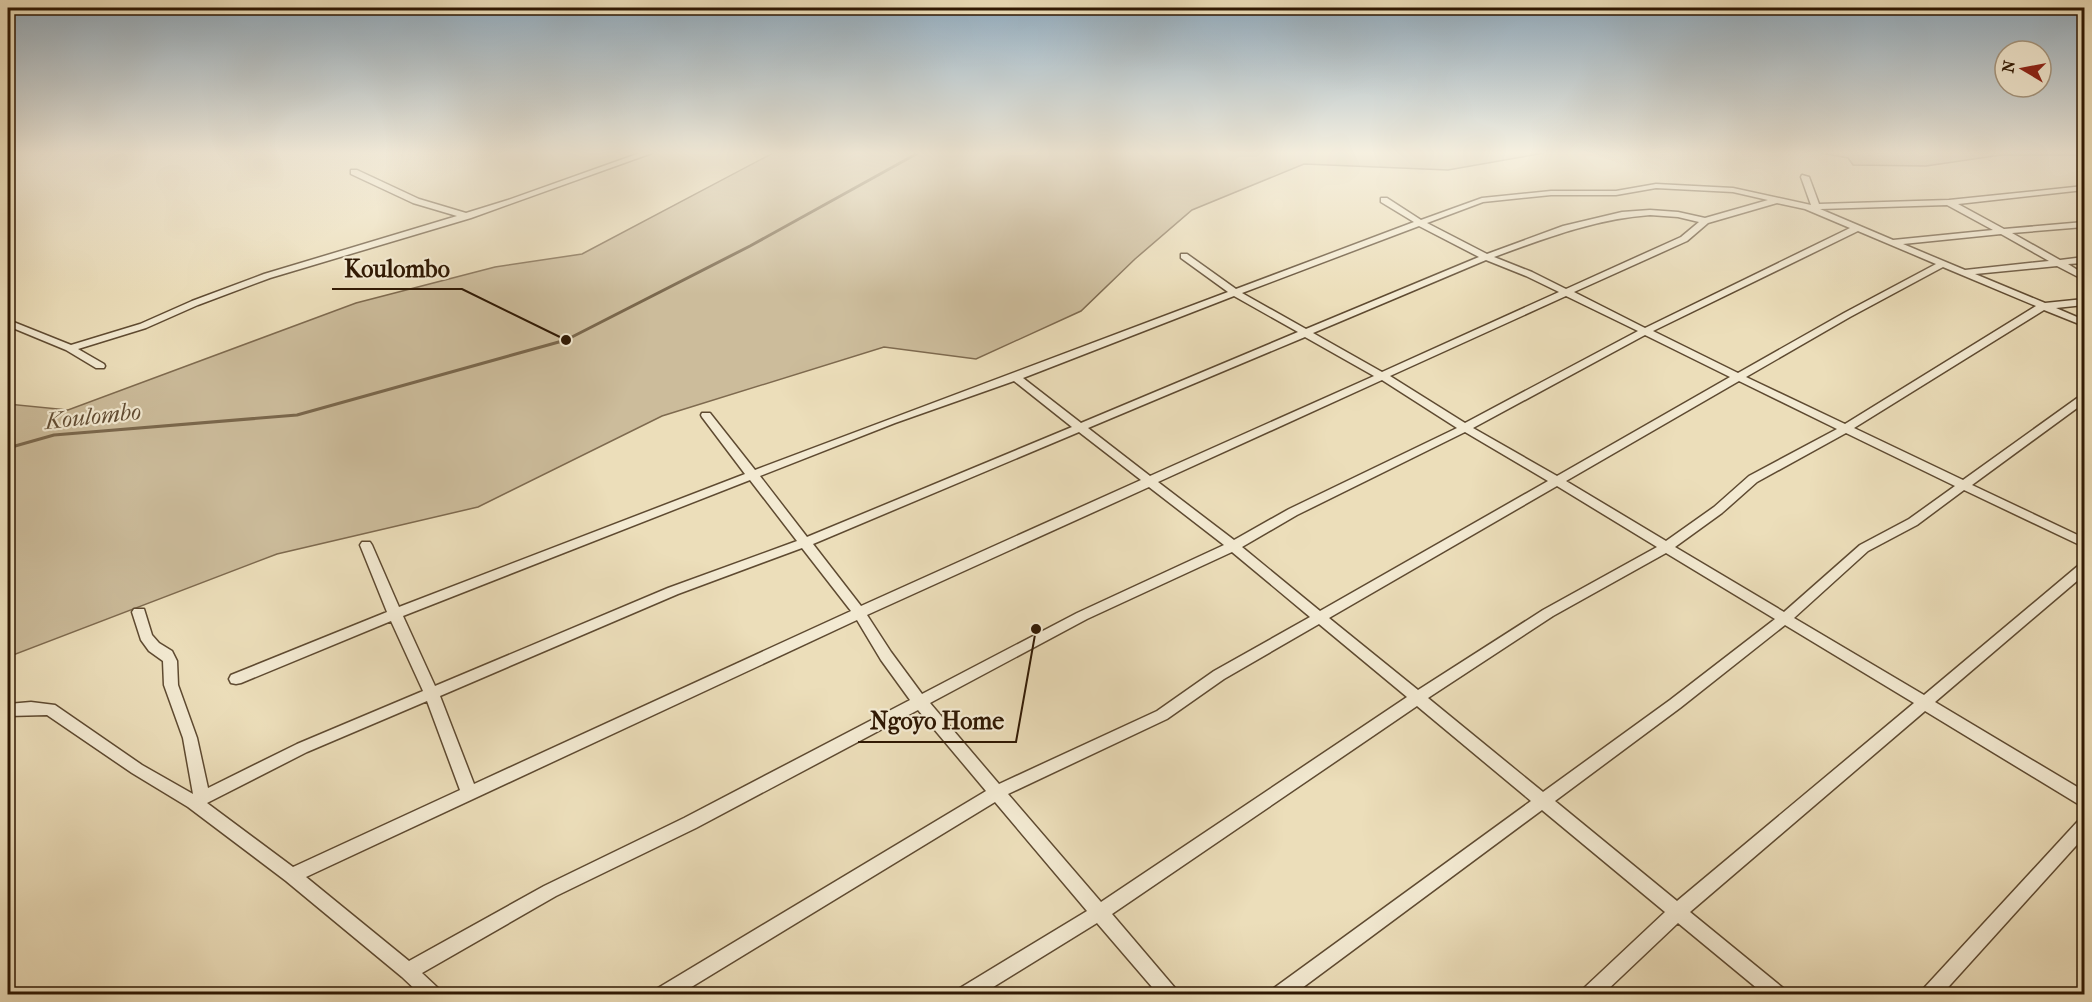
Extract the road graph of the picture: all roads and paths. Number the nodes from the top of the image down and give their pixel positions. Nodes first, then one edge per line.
1 (413, 200) edge
2 (517, 200) edge
3 (1384, 200) dead end
4 (1487, 200) edge
5 (1779, 200) joint
6 (1810, 200) edge
7 (1971, 200) edge
8 (1949, 202) junction
9 (1812, 207) junction
10 (468, 216) junction
11 (1705, 221) junction
12 (1422, 224) junction
13 (2085, 224) edge
14 (1857, 228) junction
15 (2001, 231) junction
16 (1894, 242) junction
17 (1184, 256) dead end
18 (1486, 258) junction
19 (2085, 260) edge
20 (1944, 263) junction
21 (2058, 263) junction
22 (1966, 273) junction
23 (2085, 277) edge
24 (1566, 292) junction
25 (1235, 293) junction
26 (2085, 302) edge
27 (2043, 306) junction
28 (2085, 323) edge
29 (9, 325) edge
30 (1646, 331) junction
31 (1308, 333) junction
32 (70, 348) junction
33 (100, 366) dead end
34 (1382, 376) junction
35 (1015, 377) junction
36 (1740, 378) junction
37 (2085, 398) edge
38 (706, 415) dead end
39 (1079, 427) junction
40 (1464, 428) junction
41 (1845, 429) junction
42 (752, 476) junction
43 (1557, 481) junction
44 (1151, 482) junction
45 (1963, 485) junction
46 (804, 543) junction
47 (2085, 543) edge
48 (366, 545) dead end
49 (1233, 546) junction
50 (1665, 548) junction
51 (2085, 568) edge
52 (139, 612) dead end
53 (395, 614) junction
54 (860, 614) junction
55 (1320, 619) junction
56 (1784, 619) junction
57 (236, 679) dead end
58 (432, 694) junction
59 (1417, 698) junction
60 (919, 700) junction
61 (1925, 703) junction
62 (8, 710) edge
63 (998, 792) junction
64 (470, 795) junction
65 (198, 799) junction
66 (2085, 799) edge
67 (1544, 802) junction
68 (2085, 826) edge
69 (292, 876) junction
70 (1100, 912) junction
71 (1677, 912) junction
72 (408, 971) junction
73 (432, 994) edge
74 (664, 994) edge
75 (966, 994) edge
76 (1169, 994) edge
77 (1280, 994) edge
78 (1590, 994) edge
79 (1777, 994) edge
80 (1930, 994) edge

1 - 10 street
2 - 10 street
3 - 12 street
4 - 12 street
5 - 9 street
5 - 11 street
6 - 9 street
7 - 8 street
8 - 9 street
8 - 15 street
9 - 14 street
10 - 32 street
11 - 18 street
11 - 24 street
12 - 18 street
12 - 25 street
13 - 15 street
14 - 16 street
14 - 30 street
15 - 16 street
15 - 21 street
16 - 20 street
17 - 25 street
18 - 24 street
18 - 31 street
19 - 21 street
20 - 22 street
20 - 36 street
21 - 22 street
21 - 23 street
22 - 27 street
24 - 30 street
24 - 34 street
25 - 31 street
25 - 35 street
26 - 27 street
27 - 28 street
27 - 41 street
29 - 32 street
30 - 36 street
30 - 40 street
31 - 34 street
31 - 39 street
32 - 33 street
34 - 40 street
34 - 44 street
35 - 39 street
35 - 42 street
36 - 41 street
36 - 43 street
37 - 45 street
38 - 42 street
39 - 44 street
39 - 46 street
40 - 43 street
40 - 49 street
41 - 45 street
41 - 50 street
42 - 46 street
42 - 53 street
43 - 50 street
43 - 55 street
44 - 49 street
44 - 54 street
45 - 47 street
45 - 56 street
46 - 54 street
46 - 58 street
48 - 53 street
49 - 55 street
49 - 60 street
50 - 56 street
50 - 59 street
51 - 61 street
52 - 65 street
53 - 57 street
53 - 58 street
54 - 60 street
54 - 64 street
55 - 59 street
55 - 63 street
56 - 61 street
56 - 67 street
58 - 64 street
58 - 65 street
59 - 67 street
59 - 70 street
60 - 63 street
60 - 72 street
61 - 66 street
61 - 71 street
62 - 65 street
63 - 70 street
63 - 74 street
64 - 69 street
65 - 69 street
67 - 71 street
67 - 77 street
68 - 80 street
69 - 72 street
70 - 75 street
70 - 76 street
71 - 78 street
71 - 79 street
72 - 73 street

